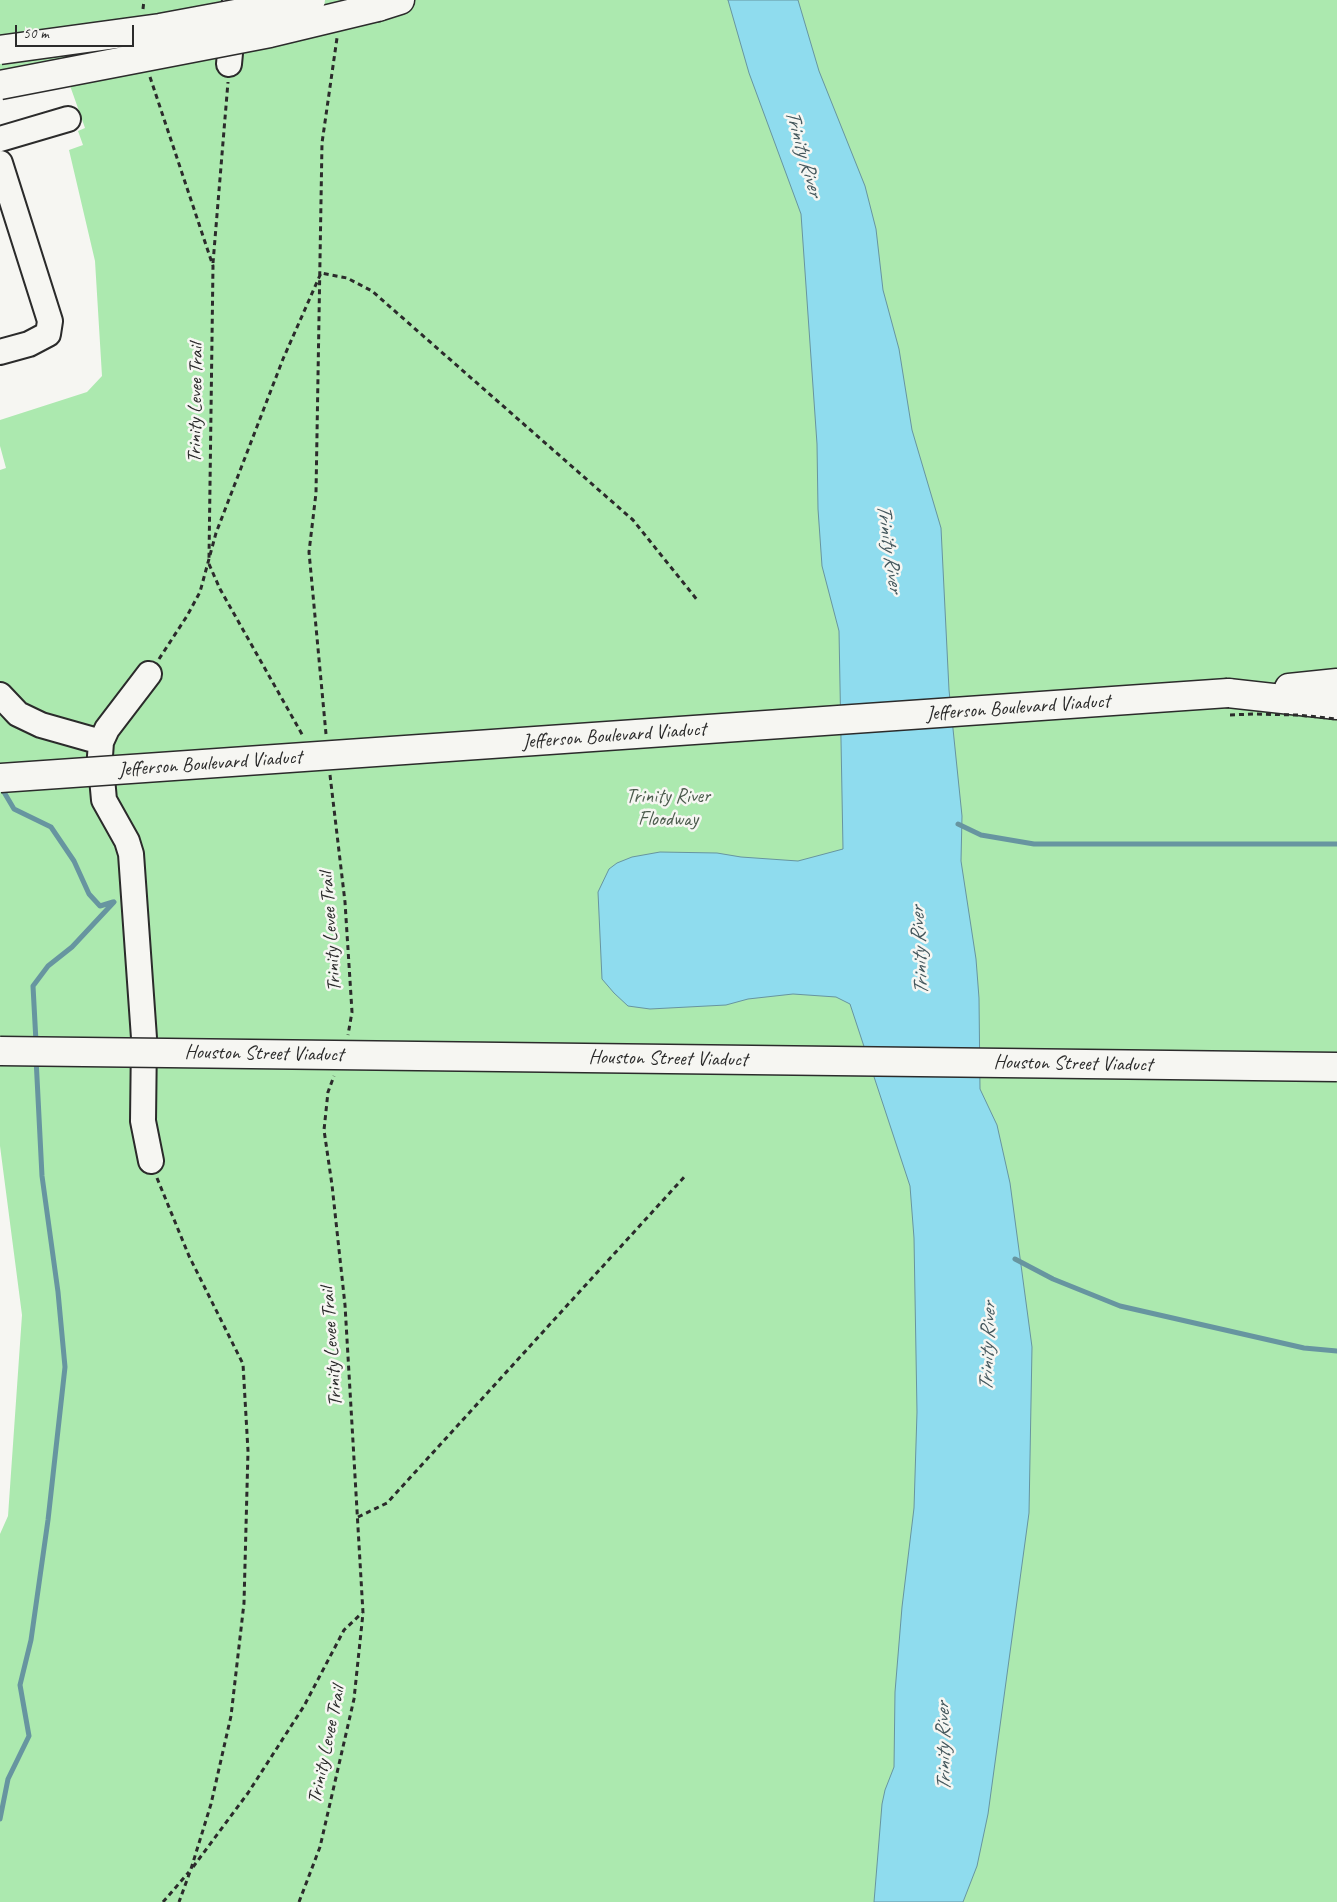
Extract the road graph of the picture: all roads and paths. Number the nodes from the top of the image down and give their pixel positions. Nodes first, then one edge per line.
1 (144, 0) edge
2 (236, 0) edge
3 (311, 0) edge
4 (400, 0) edge
5 (142, 11) dead end
6 (338, 29) dead end
7 (0, 50) edge
8 (229, 64) joint
9 (147, 68) dead end
10 (0, 84) edge
11 (68, 119) dead end
12 (0, 139) edge
13 (0, 162) edge
14 (213, 266) junction
15 (321, 273) junction
16 (0, 352) edge
17 (208, 565) junction
18 (698, 601) dead end
19 (149, 674) joint
20 (1337, 683) edge
21 (1228, 693) junction
22 (0, 695) edge
23 (1337, 705) edge
24 (326, 740) dead end
25 (101, 742) junction
26 (307, 744) dead end
27 (329, 768) dead end
28 (0, 778) edge
29 (326, 778) dead end
30 (331, 787) junction
31 (347, 1037) dead end
32 (0, 1052) edge
33 (1337, 1066) edge
34 (335, 1074) dead end
35 (151, 1161) joint
36 (686, 1176) dead end
37 (358, 1517) junction
38 (363, 1612) junction
39 (191, 1870) junction
40 (163, 1902) edge
41 (179, 1902) edge
42 (299, 1902) edge

1 - 5 path
2 - 8 lane
3 - 7 main road, bridge
4 - 10 main road, bridge
6 - 15 path
8 - 14 path
9 - 14 path, Trinity Levee Trail
11 - 12 lane
13 - 16 lane
14 - 17 path, Trinity Levee Trail
15 - 17 path
15 - 18 path
15 - 24 path
17 - 19 path
17 - 26 path, Trinity Levee Trail
19 - 25 lane
20 - 21 main road
21 - 23 main road
21 - 28 main road, Jefferson Boulevard Viaduct, bridge
22 - 25 lane
25 - 35 lane
27 - 30 path, Trinity Levee Trail
29 - 30 path, Trinity Levee Trail
30 - 31 path, Trinity Levee Trail
32 - 33 main road, Houston Street Viaduct, bridge
34 - 37 path, Trinity Levee Trail
35 - 39 path
36 - 37 path
37 - 38 path, Trinity Levee Trail
38 - 39 path
38 - 42 path, Trinity Levee Trail
39 - 40 path
39 - 41 path

